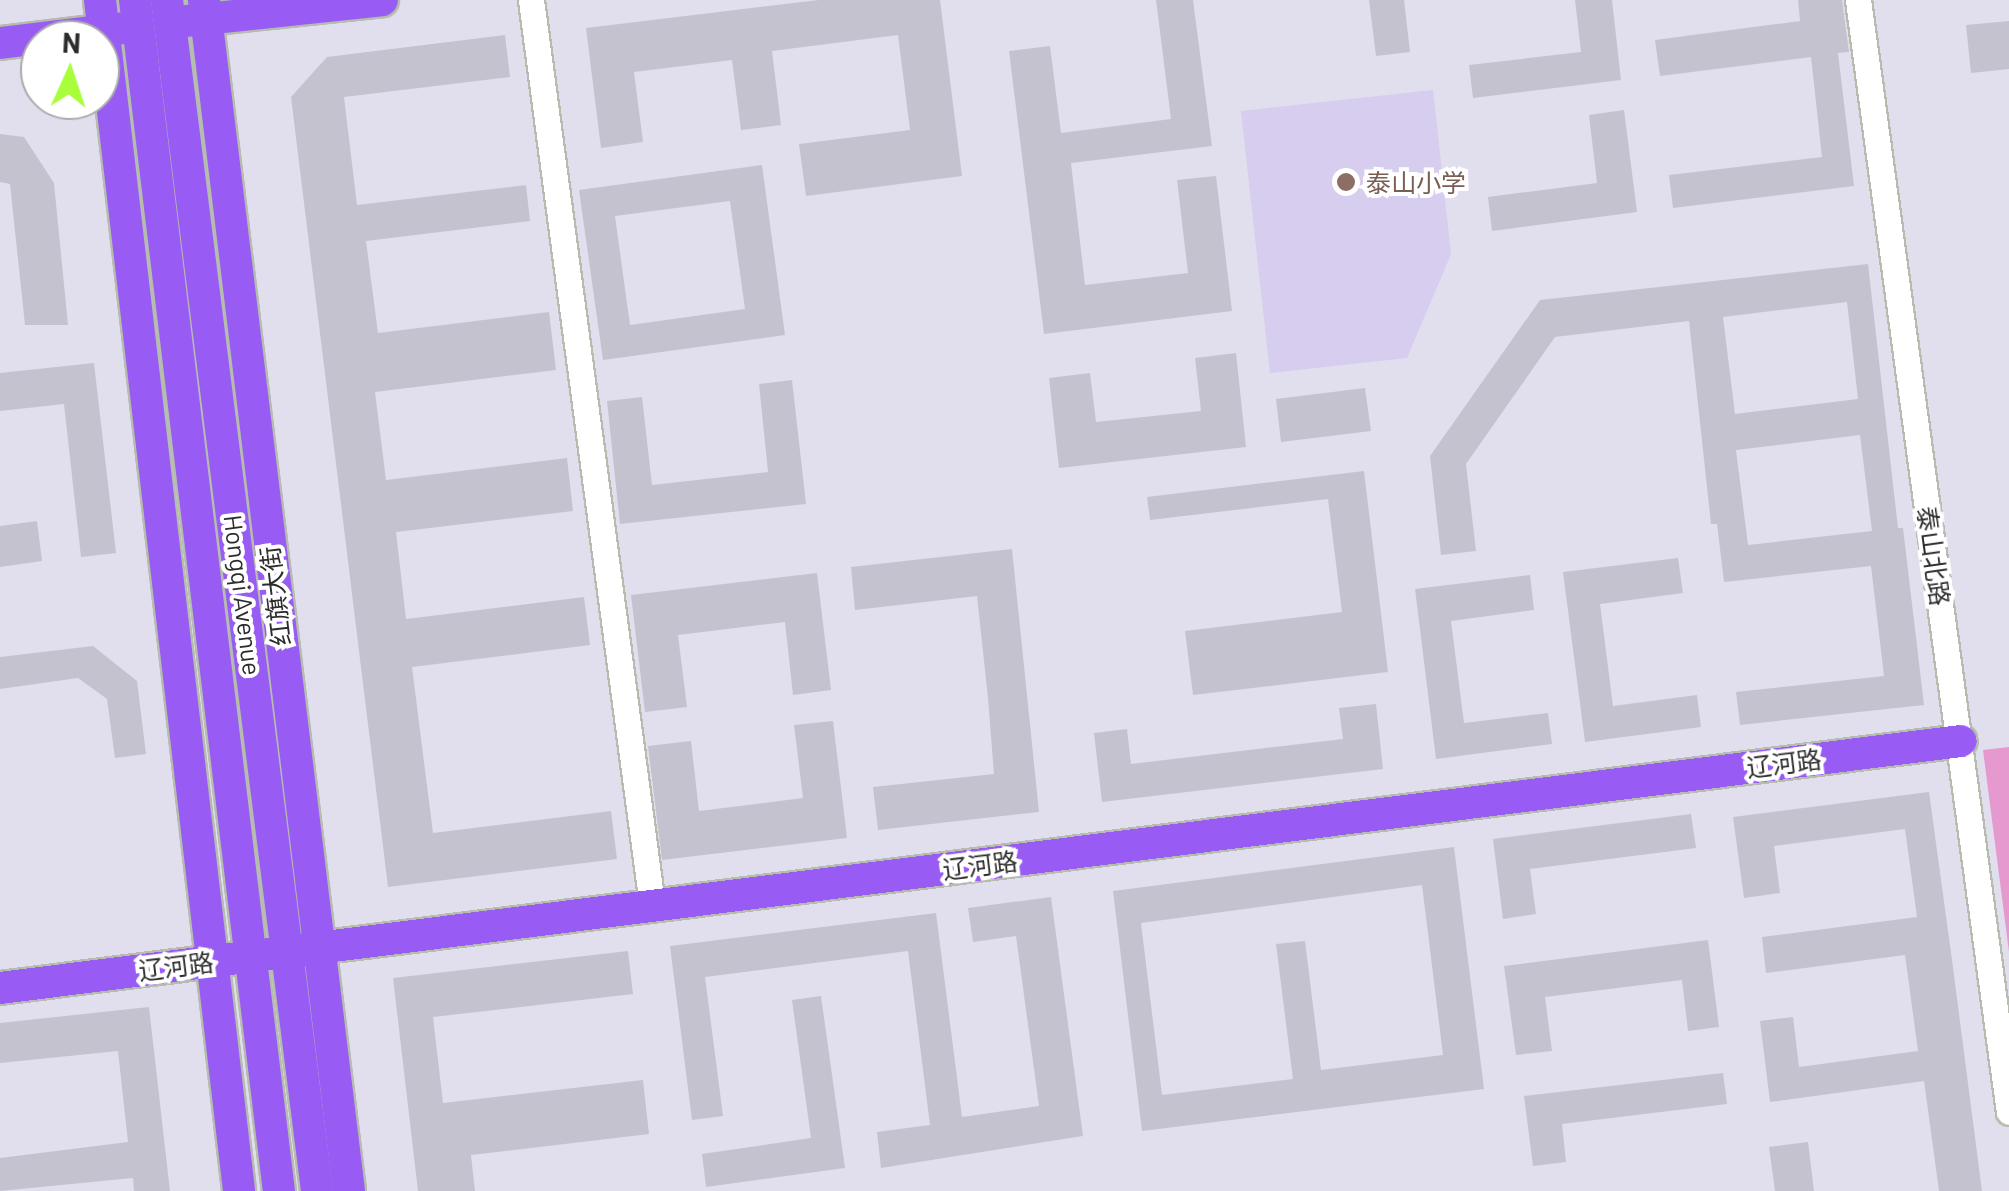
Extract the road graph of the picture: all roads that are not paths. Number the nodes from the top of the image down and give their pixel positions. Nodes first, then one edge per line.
1 (382, 0) edge
2 (532, 0) edge
3 (1858, 0) edge
4 (204, 9) edge
5 (152, 12) edge
6 (101, 15) edge
7 (0, 43) edge
8 (1958, 733) junction
9 (650, 889) junction
10 (302, 942) junction
11 (250, 949) junction
12 (211, 954) junction
13 (0, 972) edge
14 (0, 988) edge
15 (2009, 1112) edge
16 (240, 1191) edge
17 (279, 1191) edge
18 (316, 1191) edge
19 (349, 1191) edge

1 - 4 main road
2 - 9 street
3 - 8 street, 泰山北路
4 - 5 main road
4 - 10 main road, 红旗大街
5 - 6 main road
5 - 10 main road, Hongqi Avenue
5 - 11 main road, Hongqi Avenue
6 - 7 main road
6 - 12 main road
8 - 9 main road, 辽河路
8 - 10 main road, 辽河路
8 - 15 street, 泰山北路
9 - 10 main road, 辽河路
10 - 11 main road, 辽河路
10 - 18 main road, Hongqi Avenue
10 - 19 main road, 红旗大街
11 - 12 main road, 辽河路
11 - 17 main road, Hongqi Avenue
12 - 13 main road, 辽河路
12 - 14 main road, 辽河路
12 - 16 main road

